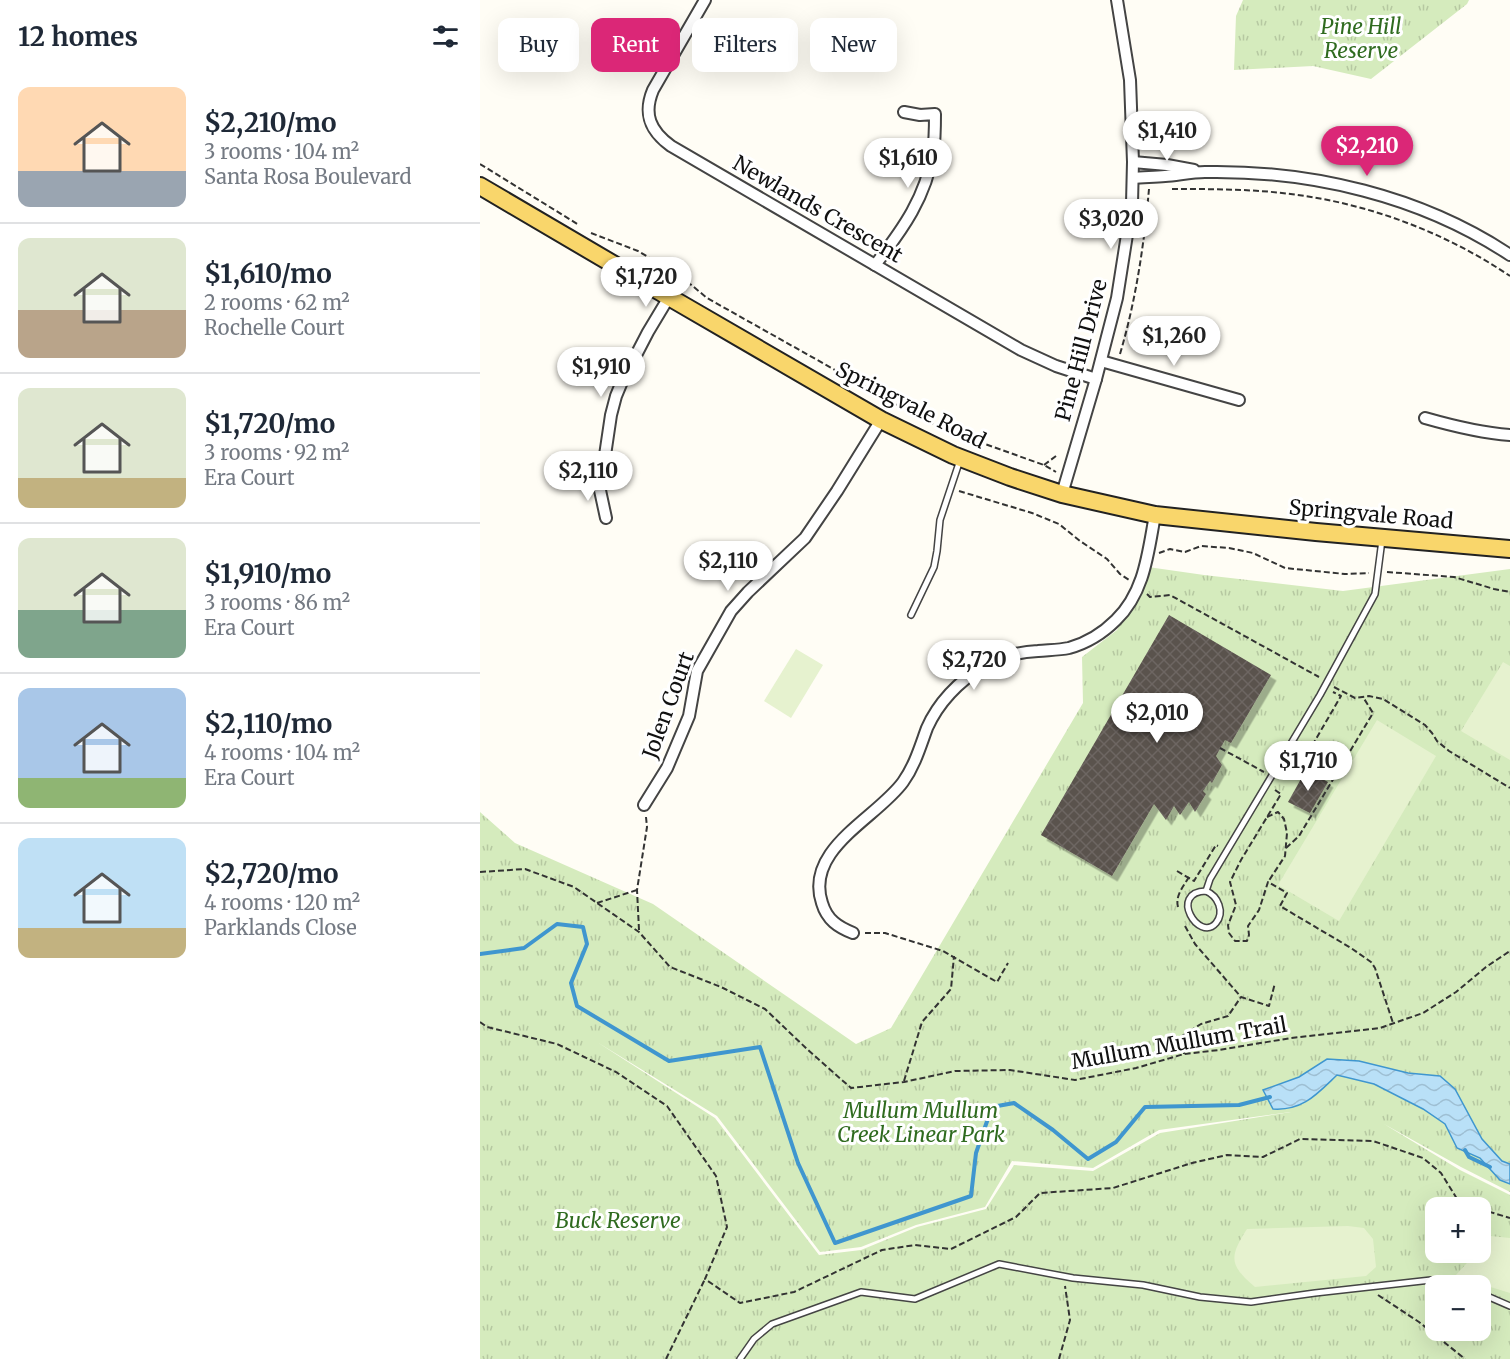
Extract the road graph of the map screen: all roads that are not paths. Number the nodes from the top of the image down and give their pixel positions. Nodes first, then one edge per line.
1 (705, 0) edge
2 (1117, 0) edge
3 (904, 112) dead end
4 (1133, 162) junction
5 (1203, 172) junction
6 (1133, 178) junction
7 (480, 186) edge
8 (1510, 255) edge
9 (875, 265) junction
10 (669, 297) junction
11 (1101, 361) junction
12 (1096, 379) junction
13 (1239, 400) dead end
14 (1425, 418) dead end
15 (881, 420) junction
16 (1510, 435) edge
17 (961, 459) junction
18 (1064, 486) junction
19 (1155, 515) junction
20 (606, 518) dead end
21 (1382, 538) junction
22 (1510, 549) edge
23 (911, 615) dead end
24 (644, 805) road end
25 (1206, 891) junction
26 (853, 933) road end
27 (1425, 1281) edge
28 (1491, 1298) edge
29 (1510, 1306) edge
30 (740, 1359) edge

1 - 9 street, Newlands Crescent
2 - 4 street, Pine Hill Drive
3 - 9 street
4 - 5 street
4 - 6 street, Pine Hill Drive
5 - 6 street
5 - 8 street
6 - 11 street, Pine Hill Drive
7 - 10 main road, Springvale Road
9 - 12 street, Newlands Crescent
10 - 15 main road, Springvale Road
10 - 20 street
11 - 12 street, Pine Hill Drive
11 - 13 street
12 - 18 street, Pine Hill Drive
14 - 16 street
15 - 17 main road, Springvale Road
15 - 24 street, Jolen Court
17 - 18 main road, Springvale Road
17 - 23 lane
18 - 19 main road, Springvale Road
19 - 21 main road, Springvale Road
19 - 26 street
21 - 22 main road, Springvale Road
21 - 25 lane
25 - 25 lane
27 - 30 lane
28 - 29 lane

